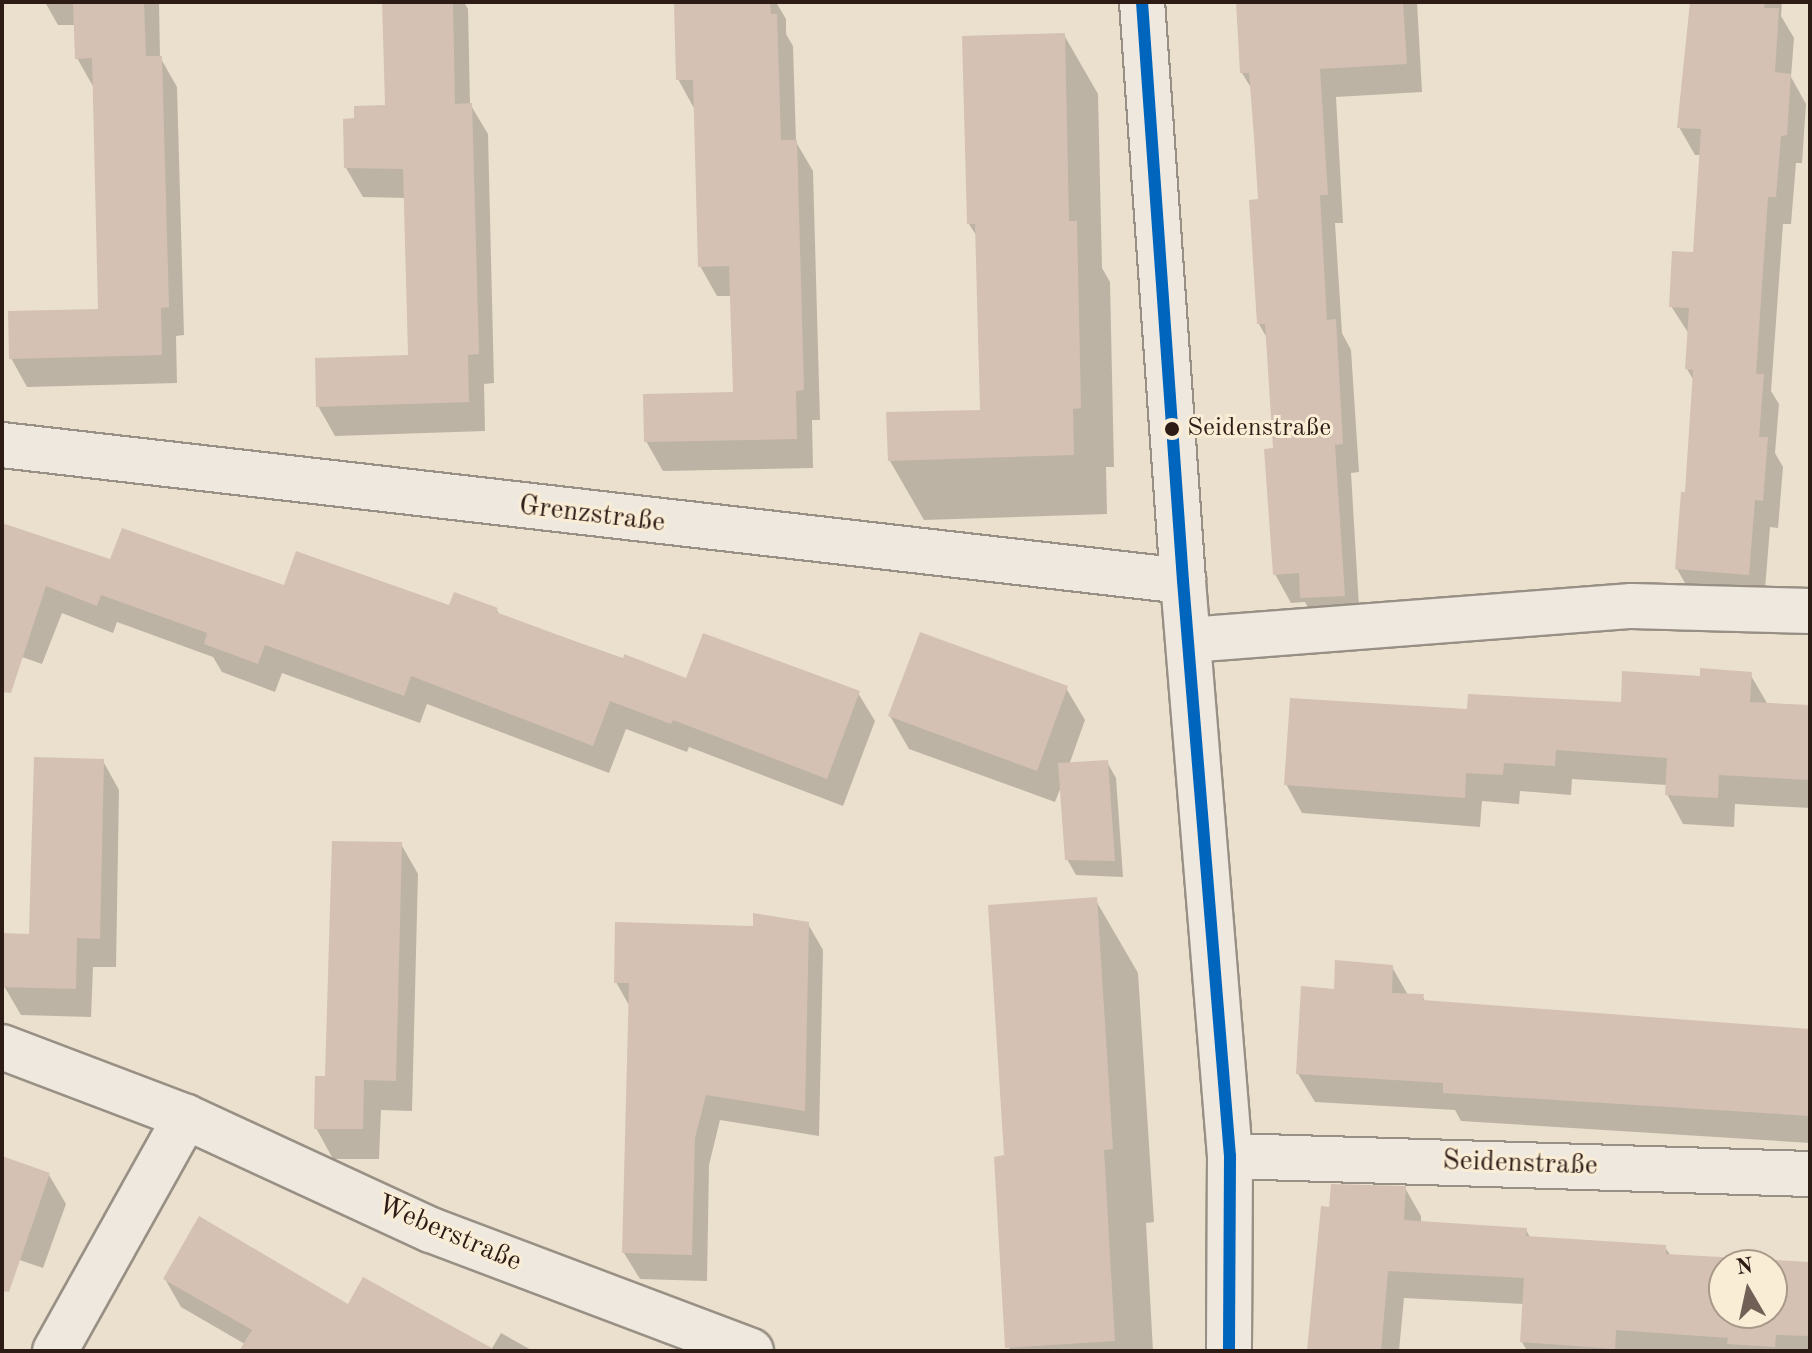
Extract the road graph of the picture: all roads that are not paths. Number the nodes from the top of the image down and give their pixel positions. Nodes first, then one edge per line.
1 (1142, 2) edge
2 (2, 445) edge
3 (1183, 581) junction
4 (1810, 611) edge
5 (1189, 640) junction
6 (2, 1047) edge
7 (186, 1117) junction
8 (1230, 1156) junction
9 (1810, 1174) edge
10 (726, 1347) edge
11 (55, 1351) edge
12 (1229, 1351) edge

1 - 3 street
2 - 3 street, Grenzstraße
3 - 5 street
4 - 5 street
5 - 8 street
6 - 7 street, Weberstraße
7 - 10 street, Weberstraße
7 - 11 street
8 - 9 street, Seidenstraße
8 - 12 street

